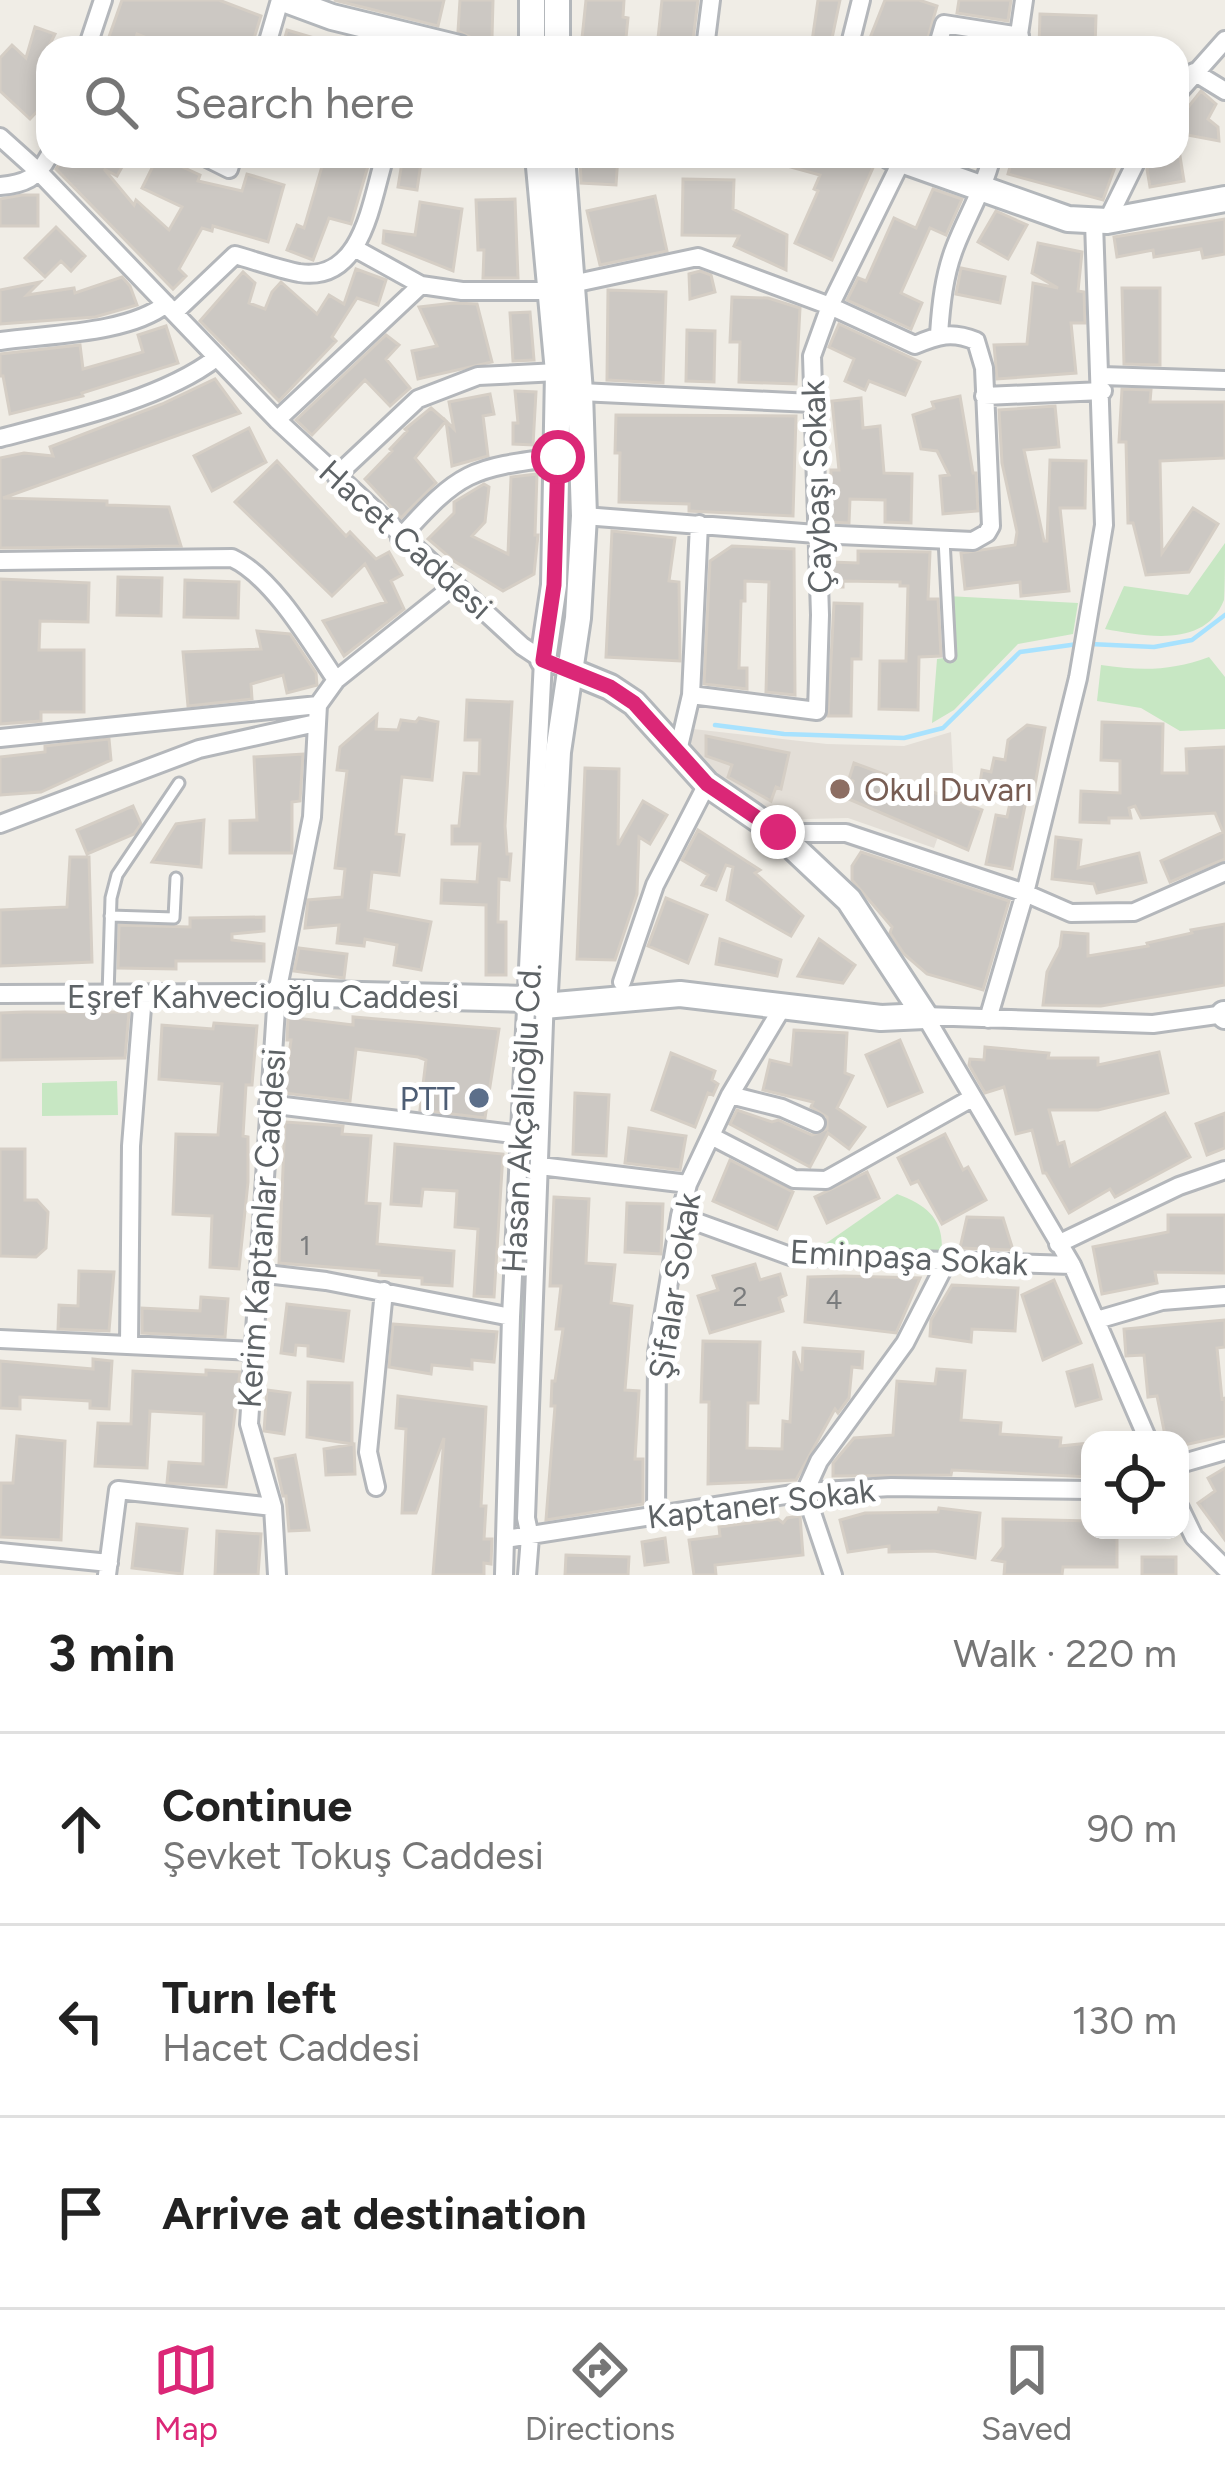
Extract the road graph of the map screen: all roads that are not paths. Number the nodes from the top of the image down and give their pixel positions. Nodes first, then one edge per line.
1 (103, 0) edge
2 (283, 0) edge
3 (532, 0) edge
4 (557, 0) edge
5 (711, 0) edge
6 (861, 0) edge
7 (1024, 0) edge
8 (92, 36) edge
9 (270, 36) edge
10 (392, 36) edge
11 (532, 36) edge
12 (557, 36) edge
13 (706, 36) edge
14 (852, 36) edge
15 (940, 36) edge
16 (993, 36) edge
17 (1019, 36) edge
18 (1225, 40) edge
19 (1194, 72) junction
20 (1189, 78) edge
21 (1225, 91) edge
22 (0, 137) edge
23 (36, 159) edge
24 (40, 168) edge
25 (48, 168) edge
26 (381, 168) edge
27 (540, 168) edge
28 (562, 168) edge
29 (894, 168) edge
30 (927, 168) edge
31 (989, 168) edge
32 (1132, 168) edge
33 (0, 186) edge
34 (984, 188) junction
35 (1225, 200) edge
36 (1101, 222) junction
37 (356, 249) junction
38 (422, 285) junction
39 (560, 287) junction
40 (830, 306) junction
41 (170, 308) junction
42 (939, 334) junction
43 (0, 341) edge
44 (216, 358) junction
45 (558, 371) junction
46 (1225, 380) edge
47 (1102, 384) junction
48 (580, 392) junction
49 (984, 396) junction
50 (812, 403) junction
51 (277, 420) junction
52 (0, 438) edge
53 (558, 457) junction
54 (336, 476) junction
55 (584, 516) junction
56 (699, 524) junction
57 (816, 535) junction
58 (400, 538) junction
59 (944, 539) junction
60 (0, 561) edge
61 (456, 584) junction
62 (950, 656) dead end
63 (543, 660) junction
64 (571, 671) junction
65 (336, 680) junction
66 (691, 695) junction
67 (317, 714) junction
68 (0, 738) edge
69 (679, 751) junction
70 (179, 783) dead end
71 (707, 784) junction
72 (0, 824) edge
73 (778, 832) junction
74 (1225, 872) edge
75 (176, 878) dead end
76 (1025, 893) junction
77 (110, 916) junction
78 (900, 978) junction
79 (622, 982) junction
80 (277, 993) junction
81 (0, 994) edge
82 (108, 995) junction
83 (143, 995) junction
84 (538, 998) junction
85 (884, 1003) junction
86 (782, 1008) junction
87 (1225, 1015) edge
88 (925, 1016) junction
89 (988, 1019) junction
90 (730, 1095) junction
91 (972, 1098) junction
92 (268, 1104) junction
93 (816, 1124) dead end
94 (521, 1135) junction
95 (711, 1136) junction
96 (540, 1166) junction
97 (1225, 1170) edge
98 (688, 1184) junction
99 (680, 1216) junction
100 (1058, 1244) junction
101 (946, 1263) junction
102 (1072, 1265) junction
103 (257, 1273) junction
104 (384, 1291) junction
105 (1225, 1296) edge
106 (511, 1317) junction
107 (1097, 1320) junction
108 (0, 1339) edge
109 (130, 1344) junction
110 (254, 1351) junction
111 (1144, 1431) edge
112 (1225, 1451) edge
113 (1189, 1461) edge
114 (376, 1486) dead end
115 (1081, 1490) edge
116 (806, 1492) junction
117 (273, 1507) junction
118 (656, 1515) junction
119 (1189, 1527) edge
120 (530, 1537) junction
121 (505, 1539) junction
122 (0, 1552) edge
123 (108, 1569) edge
124 (1224, 1570) edge
125 (277, 1575) edge
126 (503, 1575) edge
127 (527, 1575) edge
128 (833, 1575) edge

1 - 8 street
2 - 9 street
2 - 10 street
3 - 11 street
4 - 12 street
5 - 13 street
6 - 14 street
7 - 17 street
15 - 16 street
18 - 19 street
19 - 20 street
19 - 21 street
22 - 23 street, Hacet Caddesi
24 - 33 street
25 - 41 street, Hacet Caddesi
26 - 37 street
27 - 39 street
28 - 39 street
29 - 40 street, Çaybaşı Sokak
30 - 34 street
31 - 34 street
32 - 36 street
34 - 36 street
34 - 42 street
35 - 36 street
36 - 47 street
37 - 38 street
37 - 41 street
38 - 39 street
38 - 51 street
39 - 40 street
39 - 45 street
39 - 48 street
40 - 42 street
40 - 50 street, Çaybaşı Sokak
41 - 43 street
41 - 44 street, Hacet Caddesi
42 - 49 street
44 - 51 street, Hacet Caddesi
44 - 52 street
45 - 53 street
45 - 54 street
46 - 47 street
47 - 49 street
47 - 76 street
48 - 50 street
48 - 55 street
49 - 59 street
50 - 57 street, Çaybaşı Sokak
51 - 54 street, Hacet Caddesi
53 - 58 street
53 - 63 street
54 - 58 street, Hacet Caddesi
55 - 56 street
55 - 64 street
56 - 57 street
56 - 66 street
57 - 59 street
57 - 66 street, Çaybaşı Sokak
58 - 61 street, Hacet Caddesi
59 - 62 lane
60 - 65 street
61 - 63 street, Hacet Caddesi
61 - 65 street
63 - 64 street, Hacet Caddesi
63 - 84 street, Hasan Akçalıoğlu Cd.
64 - 69 street, Hacet Caddesi
64 - 84 street
65 - 67 street
66 - 69 street
67 - 68 street
67 - 72 street
67 - 80 street, Kerim Kaptanlar Caddesi
69 - 71 street, Hacet Caddesi
70 - 77 lane
71 - 73 street, Hacet Caddesi
71 - 79 street
73 - 76 street
73 - 78 street, Hacet Caddesi
74 - 76 street
75 - 77 lane
76 - 89 street
77 - 82 lane
78 - 85 street
78 - 88 street, Hacet Caddesi
79 - 84 street
79 - 85 street
80 - 83 street, Eşref Kahvecioğlu Caddesi
80 - 84 street, Eşref Kahvecioğlu Caddesi
80 - 92 street, Kerim Kaptanlar Caddesi
81 - 82 street, Eşref Kahvecioğlu Caddesi
82 - 83 street, Eşref Kahvecioğlu Caddesi
83 - 109 street
84 - 86 street
84 - 94 street, Hasan Akçalıoğlu Cd.
84 - 96 street, Hasan Akçalıoğlu Cd.
85 - 88 street
86 - 88 street
86 - 90 street, Şifalar Sokak
87 - 89 street
88 - 89 street
88 - 91 street
90 - 93 street
90 - 95 street, Şifalar Sokak
91 - 95 street
91 - 100 street
92 - 94 street
92 - 103 street, Kerim Kaptanlar Caddesi
94 - 106 street, Hasan Akçalıoğlu Cd.
95 - 98 street, Şifalar Sokak
96 - 98 street
96 - 120 street, Hasan Akçalıoğlu Cd.
97 - 100 street
98 - 99 street, Şifalar Sokak
99 - 101 street, Eminpaşa Sokak
99 - 118 street, Şifalar Sokak
100 - 102 street
101 - 102 street, Eminpaşa Sokak
101 - 116 street
102 - 107 street
103 - 104 street
103 - 110 street, Kerim Kaptanlar Caddesi
104 - 106 street
104 - 114 street
105 - 107 street
106 - 121 street, Hasan Akçalıoğlu Cd.
107 - 111 street
108 - 109 street
109 - 110 street
110 - 117 street, Kerim Kaptanlar Caddesi
112 - 113 street
115 - 116 street, Kaptaner Sokak
116 - 118 street, Kaptaner Sokak
116 - 128 street
117 - 123 street
117 - 125 street, Kerim Kaptanlar Caddesi
118 - 120 street, Kaptaner Sokak
119 - 124 street
120 - 121 street, Kaptaner Sokak
120 - 127 street, Hasan Akçalıoğlu Cd.
121 - 126 street, Hasan Akçalıoğlu Cd.
122 - 123 street

